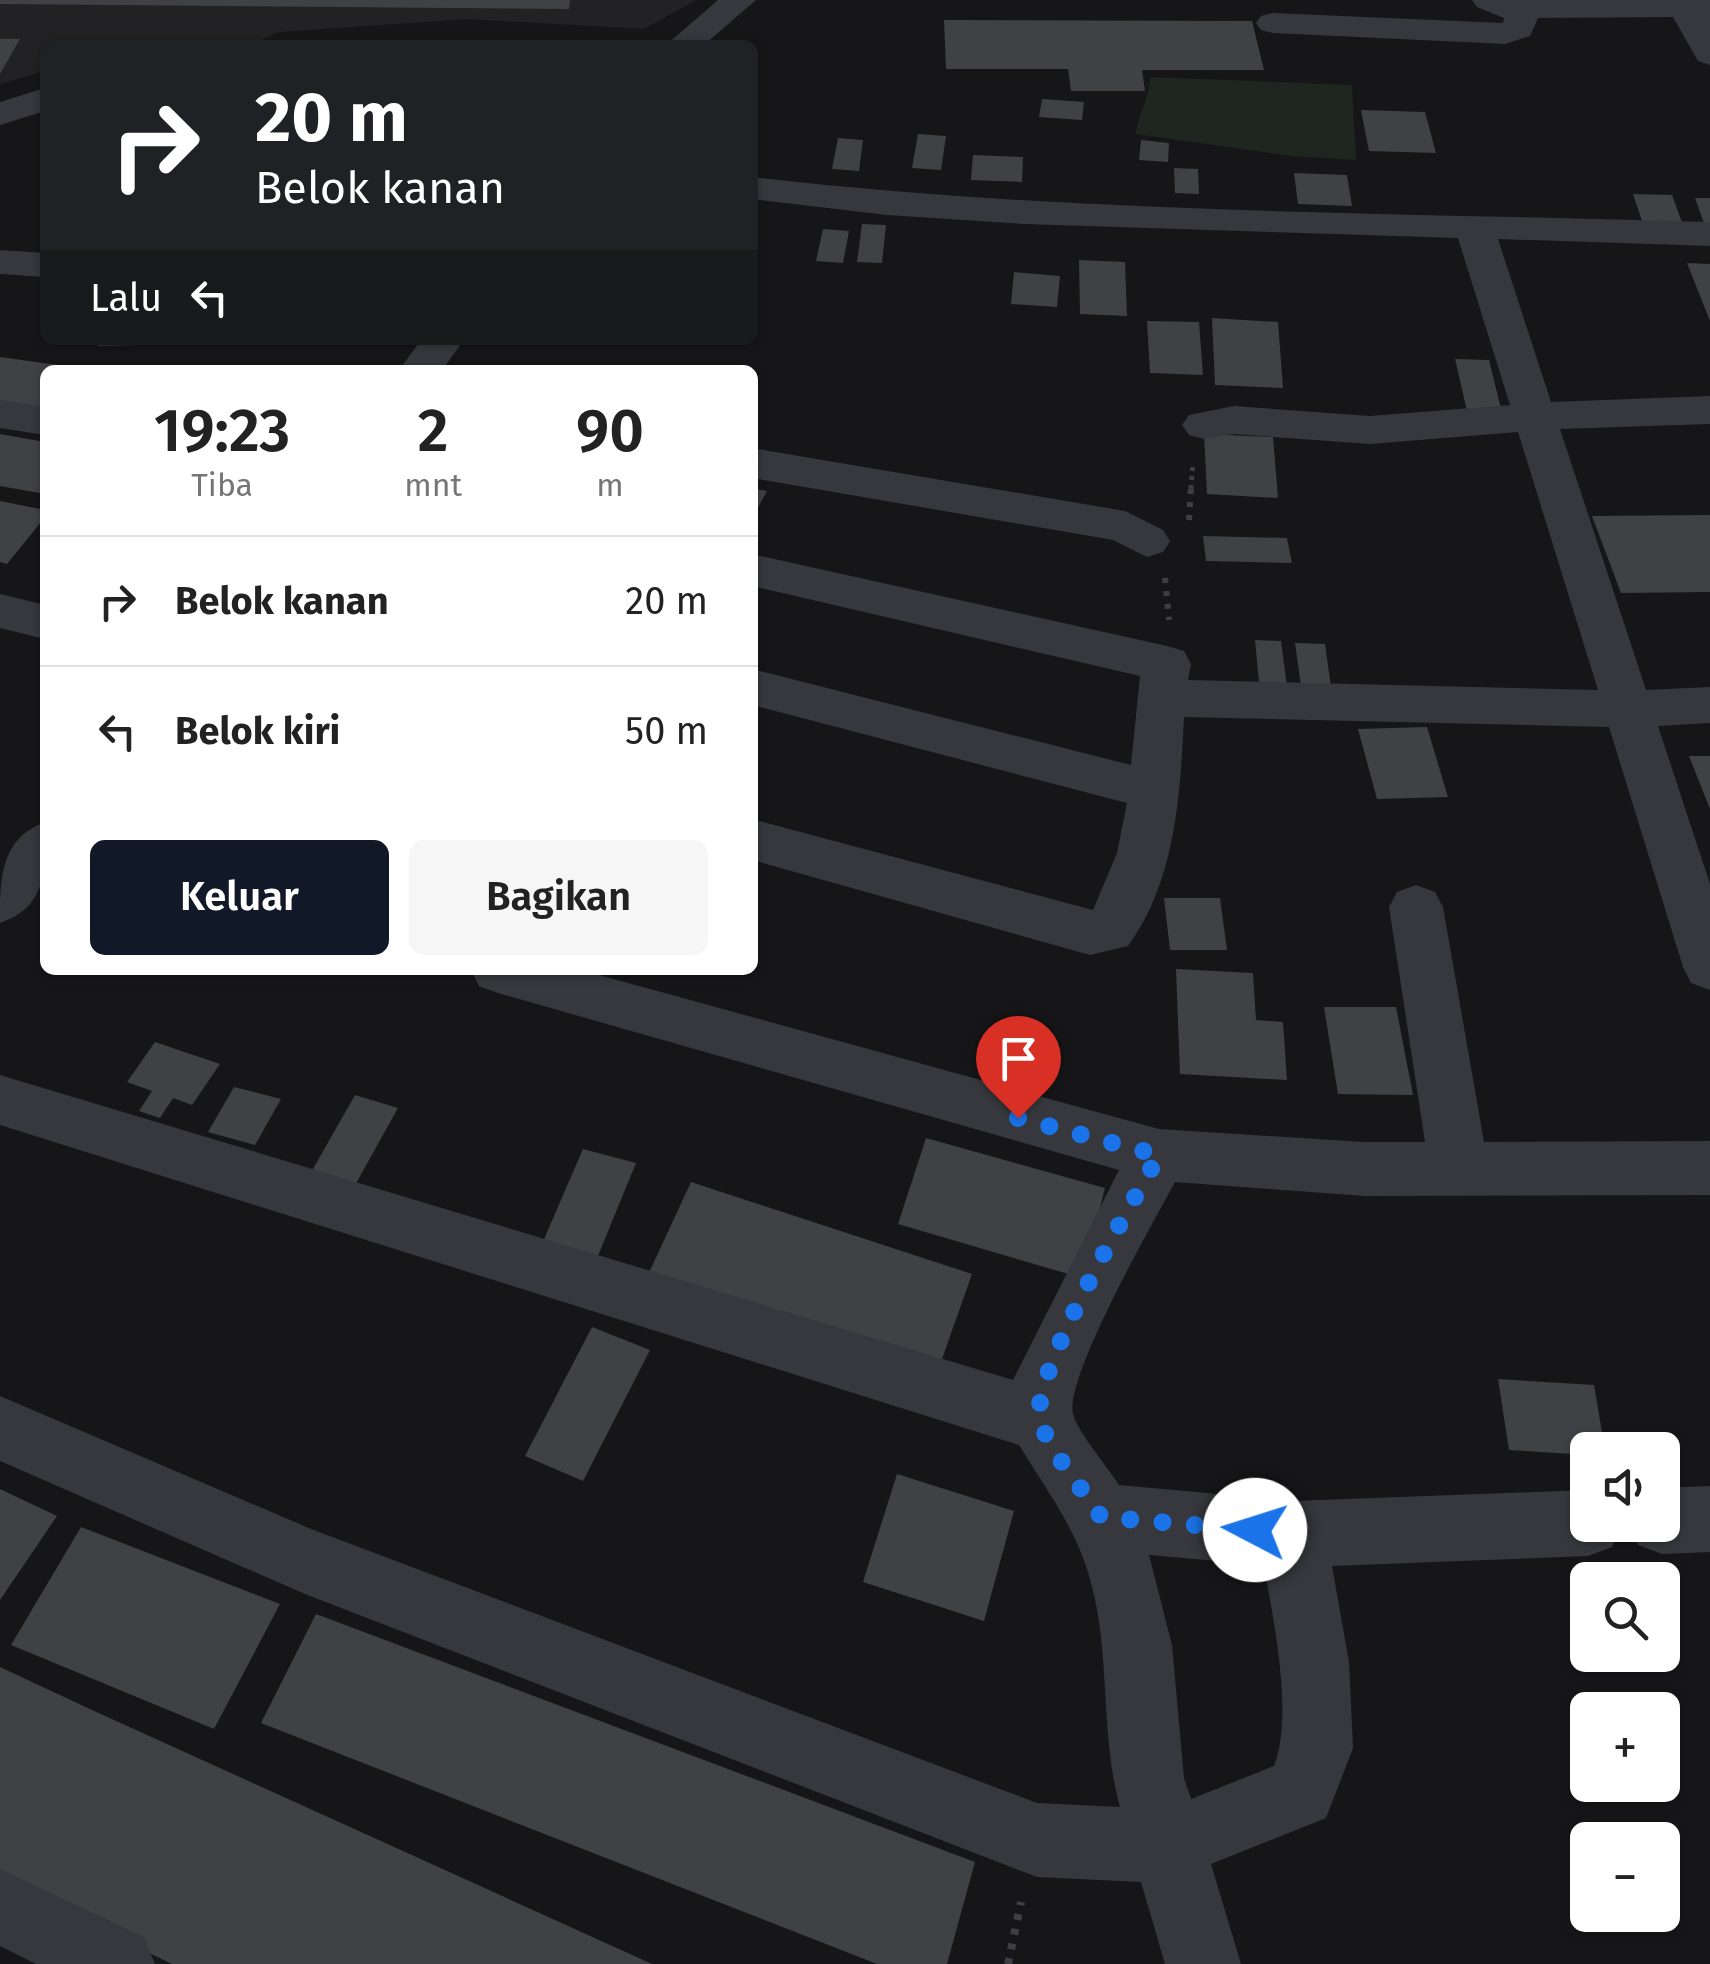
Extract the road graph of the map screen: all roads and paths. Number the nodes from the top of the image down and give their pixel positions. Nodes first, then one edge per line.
1 (738, 0) edge
2 (1503, 4) edge
3 (1697, 6) edge
4 (1273, 24) dead end
5 (690, 40) edge
6 (1710, 54) edge
7 (40, 101) edge
8 (0, 114) edge
9 (758, 189) edge
10 (1474, 225) junction
11 (1710, 234) edge
12 (0, 262) edge
13 (40, 265) edge
14 (439, 345) edge
15 (424, 365) edge
16 (1710, 410) edge
17 (0, 414) edge
18 (1533, 416) junction
19 (40, 420) edge
20 (1204, 425) joint
21 (758, 464) edge
22 (1148, 541) junction
23 (758, 572) edge
24 (0, 610) edge
25 (40, 621) edge
26 (1164, 681) junction
27 (758, 689) edge
28 (1710, 705) edge
29 (1626, 709) junction
30 (1155, 791) junction
31 (758, 842) edge
32 (1416, 908) dead end
33 (1710, 968) edge
34 (516, 975) edge
35 (0, 1100) edge
36 (1159, 1155) junction
37 (1710, 1168) edge
38 (1459, 1169) junction
39 (1040, 1420) junction
40 (0, 1428) edge
41 (1101, 1517) junction
42 (1710, 1519) edge
43 (1680, 1520) edge
44 (1570, 1525) edge
45 (1293, 1534) junction
46 (1165, 1846) junction
47 (0, 1906) edge
48 (117, 1964) edge
49 (1203, 1964) edge

1 - 5 street
2 - 3 street
2 - 4 street
3 - 6 street
7 - 8 street
9 - 10 street
10 - 11 street
10 - 18 street
12 - 13 street
14 - 15 street
16 - 18 street
17 - 19 street
18 - 20 street
18 - 29 street
20 - 22 path
21 - 22 street
22 - 26 path
23 - 26 street
24 - 25 street
26 - 29 street
26 - 30 street
27 - 30 street
28 - 29 street
29 - 33 street
30 - 31 street
32 - 38 street
34 - 36 street
35 - 39 street
36 - 38 street
36 - 39 street
37 - 38 street
39 - 41 street
40 - 46 street
41 - 45 street
41 - 46 street
42 - 43 street
44 - 45 street
45 - 46 street
46 - 49 street
47 - 48 street

